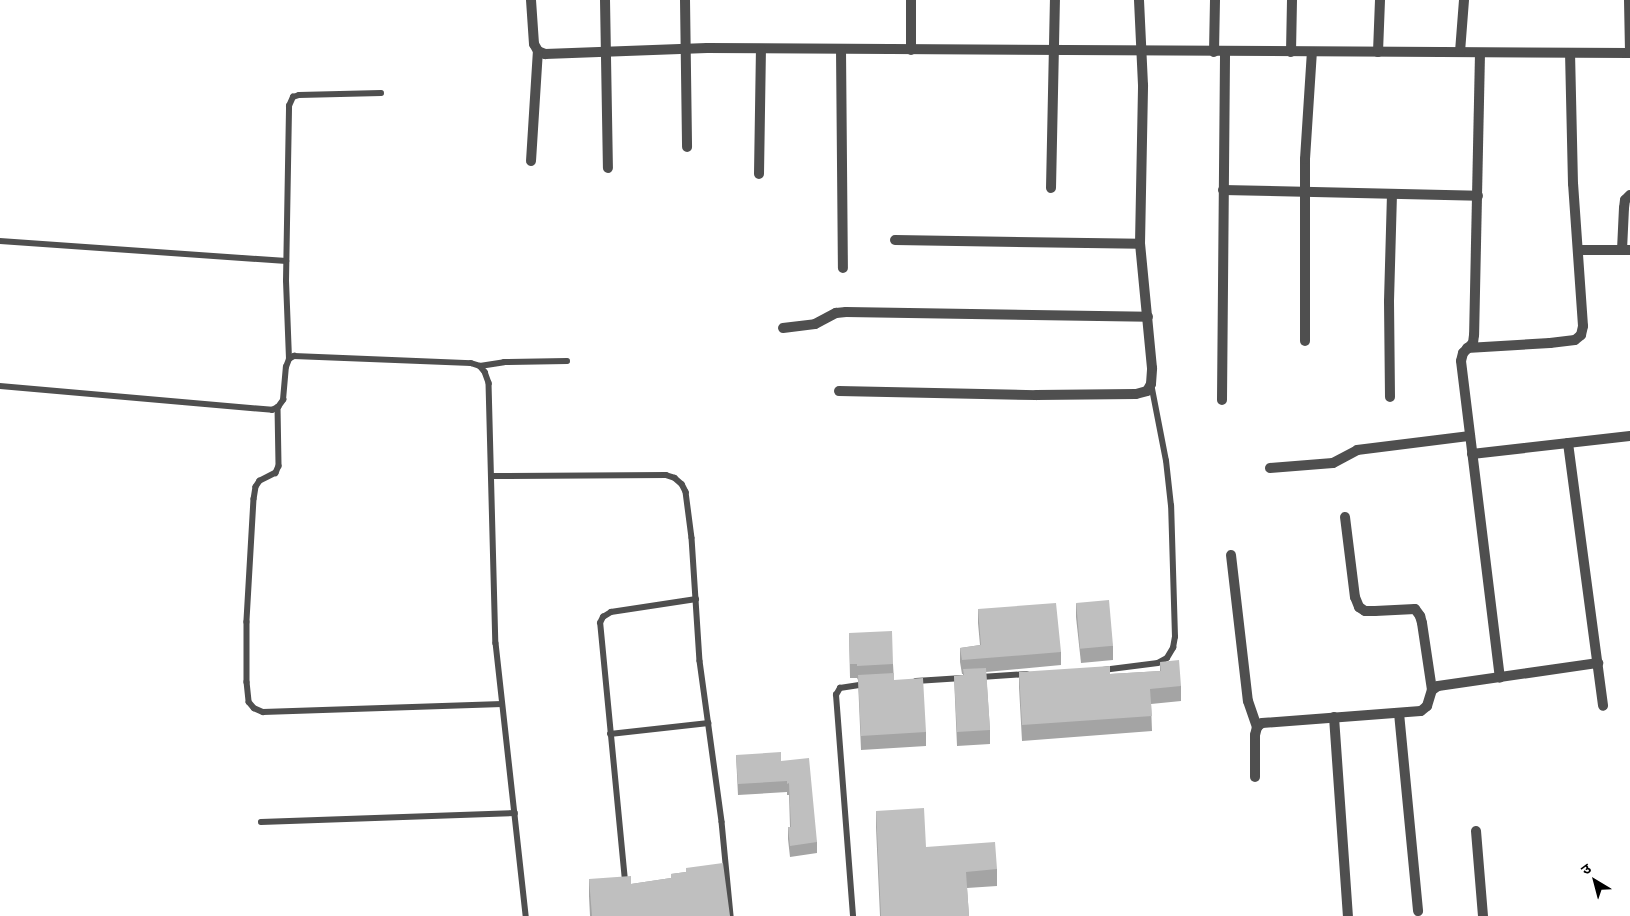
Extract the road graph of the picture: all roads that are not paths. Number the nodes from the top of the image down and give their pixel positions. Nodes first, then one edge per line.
1 (531, 0) edge
2 (605, 0) edge
3 (685, 0) edge
4 (911, 0) edge
5 (1055, 0) edge
6 (1139, 0) edge
7 (1215, 0) edge
8 (1292, 0) edge
9 (1380, 0) edge
10 (1464, 0) edge
11 (1629, 0) edge
12 (686, 49) junction
13 (761, 49) junction
14 (841, 49) junction
15 (911, 50) junction
16 (538, 51) junction
17 (1055, 51) junction
18 (1142, 51) junction
19 (606, 52) junction
20 (1219, 52) junction
21 (1291, 52) junction
22 (1312, 52) junction
23 (1378, 52) junction
24 (1460, 52) junction
25 (1480, 53) junction
26 (1570, 53) junction
27 (1630, 53) edge
28 (381, 93) dead end
29 (687, 147) dead end
30 (531, 160) dead end
31 (608, 168) dead end
32 (759, 174) dead end
33 (1051, 188) dead end
34 (1223, 190) junction
35 (1305, 192) junction
36 (1392, 194) junction
37 (1630, 194) edge
38 (1478, 196) junction
39 (895, 240) dead end
40 (0, 241) edge
41 (1140, 244) junction
42 (1578, 250) junction
43 (1626, 250) edge
44 (286, 261) junction
45 (842, 268) dead end
46 (1148, 317) junction
47 (783, 328) dead end
48 (1305, 341) dead end
49 (1467, 348) junction
50 (289, 359) junction
51 (567, 362) dead end
52 (480, 366) junction
53 (1151, 384) junction
54 (0, 386) edge
55 (839, 391) dead end
56 (1390, 397) dead end
57 (1222, 400) dead end
58 (278, 407) junction
59 (1470, 436) junction
60 (1630, 436) edge
61 (1568, 444) junction
62 (1472, 454) junction
63 (1270, 468) dead end
64 (492, 476) junction
65 (1345, 516) dead end
66 (1231, 555) dead end
67 (696, 600) junction
68 (1598, 663) junction
69 (1097, 670) edge
70 (1039, 674) edge
71 (1500, 678) junction
72 (912, 681) edge
73 (876, 683) edge
74 (1432, 690) junction
75 (502, 704) junction
76 (1604, 706) dead end
77 (1399, 713) junction
78 (1334, 717) junction
79 (708, 723) junction
80 (1257, 728) junction
81 (610, 734) junction
82 (1255, 777) dead end
83 (514, 813) junction
84 (261, 822) dead end
85 (1476, 831) dead end
86 (626, 880) edge
87 (1418, 912) dead end
88 (526, 916) edge
89 (731, 916) edge
90 (853, 916) edge
91 (1348, 916) edge
92 (1483, 916) edge

1 - 16 street
2 - 19 street
3 - 12 street
4 - 15 street
5 - 17 street
6 - 18 street
7 - 20 street
8 - 21 street
9 - 23 street
10 - 24 street
11 - 27 street
12 - 13 street
12 - 19 street
12 - 29 street
13 - 14 street
13 - 32 street
14 - 15 street
14 - 45 street
15 - 17 street
16 - 19 street
16 - 30 street
17 - 18 street
17 - 33 street
18 - 20 street
18 - 41 street
19 - 31 street
20 - 21 street
20 - 34 street
21 - 22 street
22 - 23 street
22 - 35 street
23 - 24 street
24 - 25 street
25 - 26 street
25 - 38 street
26 - 27 street
26 - 42 street
28 - 44 lane
34 - 35 street
34 - 57 street
35 - 36 street
35 - 48 street
36 - 38 street
36 - 56 street
37 - 43 street
38 - 49 street
39 - 41 street
40 - 44 lane
41 - 46 street
42 - 43 street
42 - 49 street
44 - 50 lane
46 - 47 street
46 - 53 street
49 - 59 street
50 - 52 lane
50 - 58 lane
51 - 52 lane
52 - 64 lane
53 - 55 street
53 - 69 lane
54 - 58 lane
58 - 75 lane
59 - 62 street
59 - 63 street
60 - 61 street
61 - 62 street
61 - 68 street
62 - 71 street
64 - 67 lane
64 - 75 lane
65 - 74 street
66 - 80 street
67 - 79 lane
67 - 81 lane
68 - 71 street
68 - 76 street
70 - 72 lane
71 - 74 street
73 - 90 lane
74 - 77 street
75 - 83 lane
77 - 78 street
77 - 87 street
78 - 80 street
78 - 91 street
79 - 81 lane
79 - 89 lane
80 - 82 street
81 - 86 lane
83 - 84 lane
83 - 88 lane
85 - 92 street

